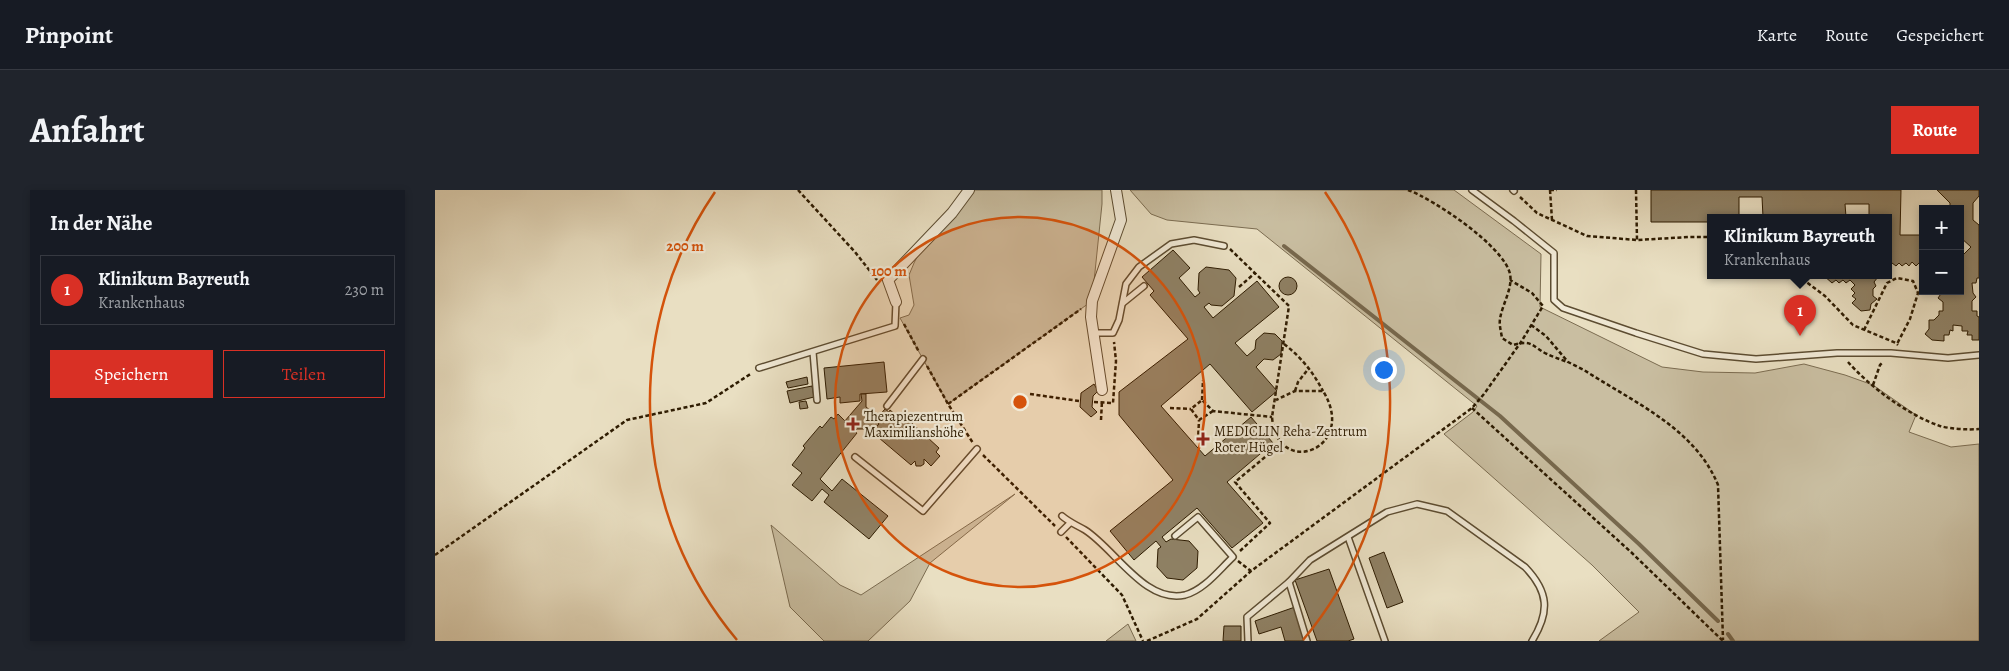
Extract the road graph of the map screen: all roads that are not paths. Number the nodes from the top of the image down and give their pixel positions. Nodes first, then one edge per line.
1 (969, 190) edge
2 (1116, 190) edge
3 (1472, 190) edge
4 (1224, 246) road end
5 (1144, 286) dead end
6 (896, 302) joint
7 (1123, 303) junction
8 (1093, 333) junction
9 (813, 352) junction
10 (1979, 355) edge
11 (923, 359) road end
12 (759, 368) road end
13 (1102, 390) road end
14 (817, 400) dead end
15 (887, 406) dead end
16 (977, 449) road end
17 (855, 457) dead end
18 (1062, 516) dead end
19 (1070, 523) junction
20 (1061, 532) road end
21 (1175, 536) dead end
22 (1348, 537) junction
23 (1289, 582) junction
24 (1248, 641) edge
25 (1307, 641) edge
26 (1385, 641) edge
27 (1532, 641) edge

1 - 6 street
2 - 8 street
3 - 10 lane
4 - 7 lane
5 - 7 lane
6 - 9 lane
7 - 8 lane
8 - 13 street
9 - 12 lane
9 - 14 lane
11 - 15 lane
16 - 17 lane
18 - 19 lane
19 - 20 lane
19 - 21 lane
22 - 23 lane
22 - 26 lane
22 - 27 lane
23 - 24 lane
23 - 25 lane

